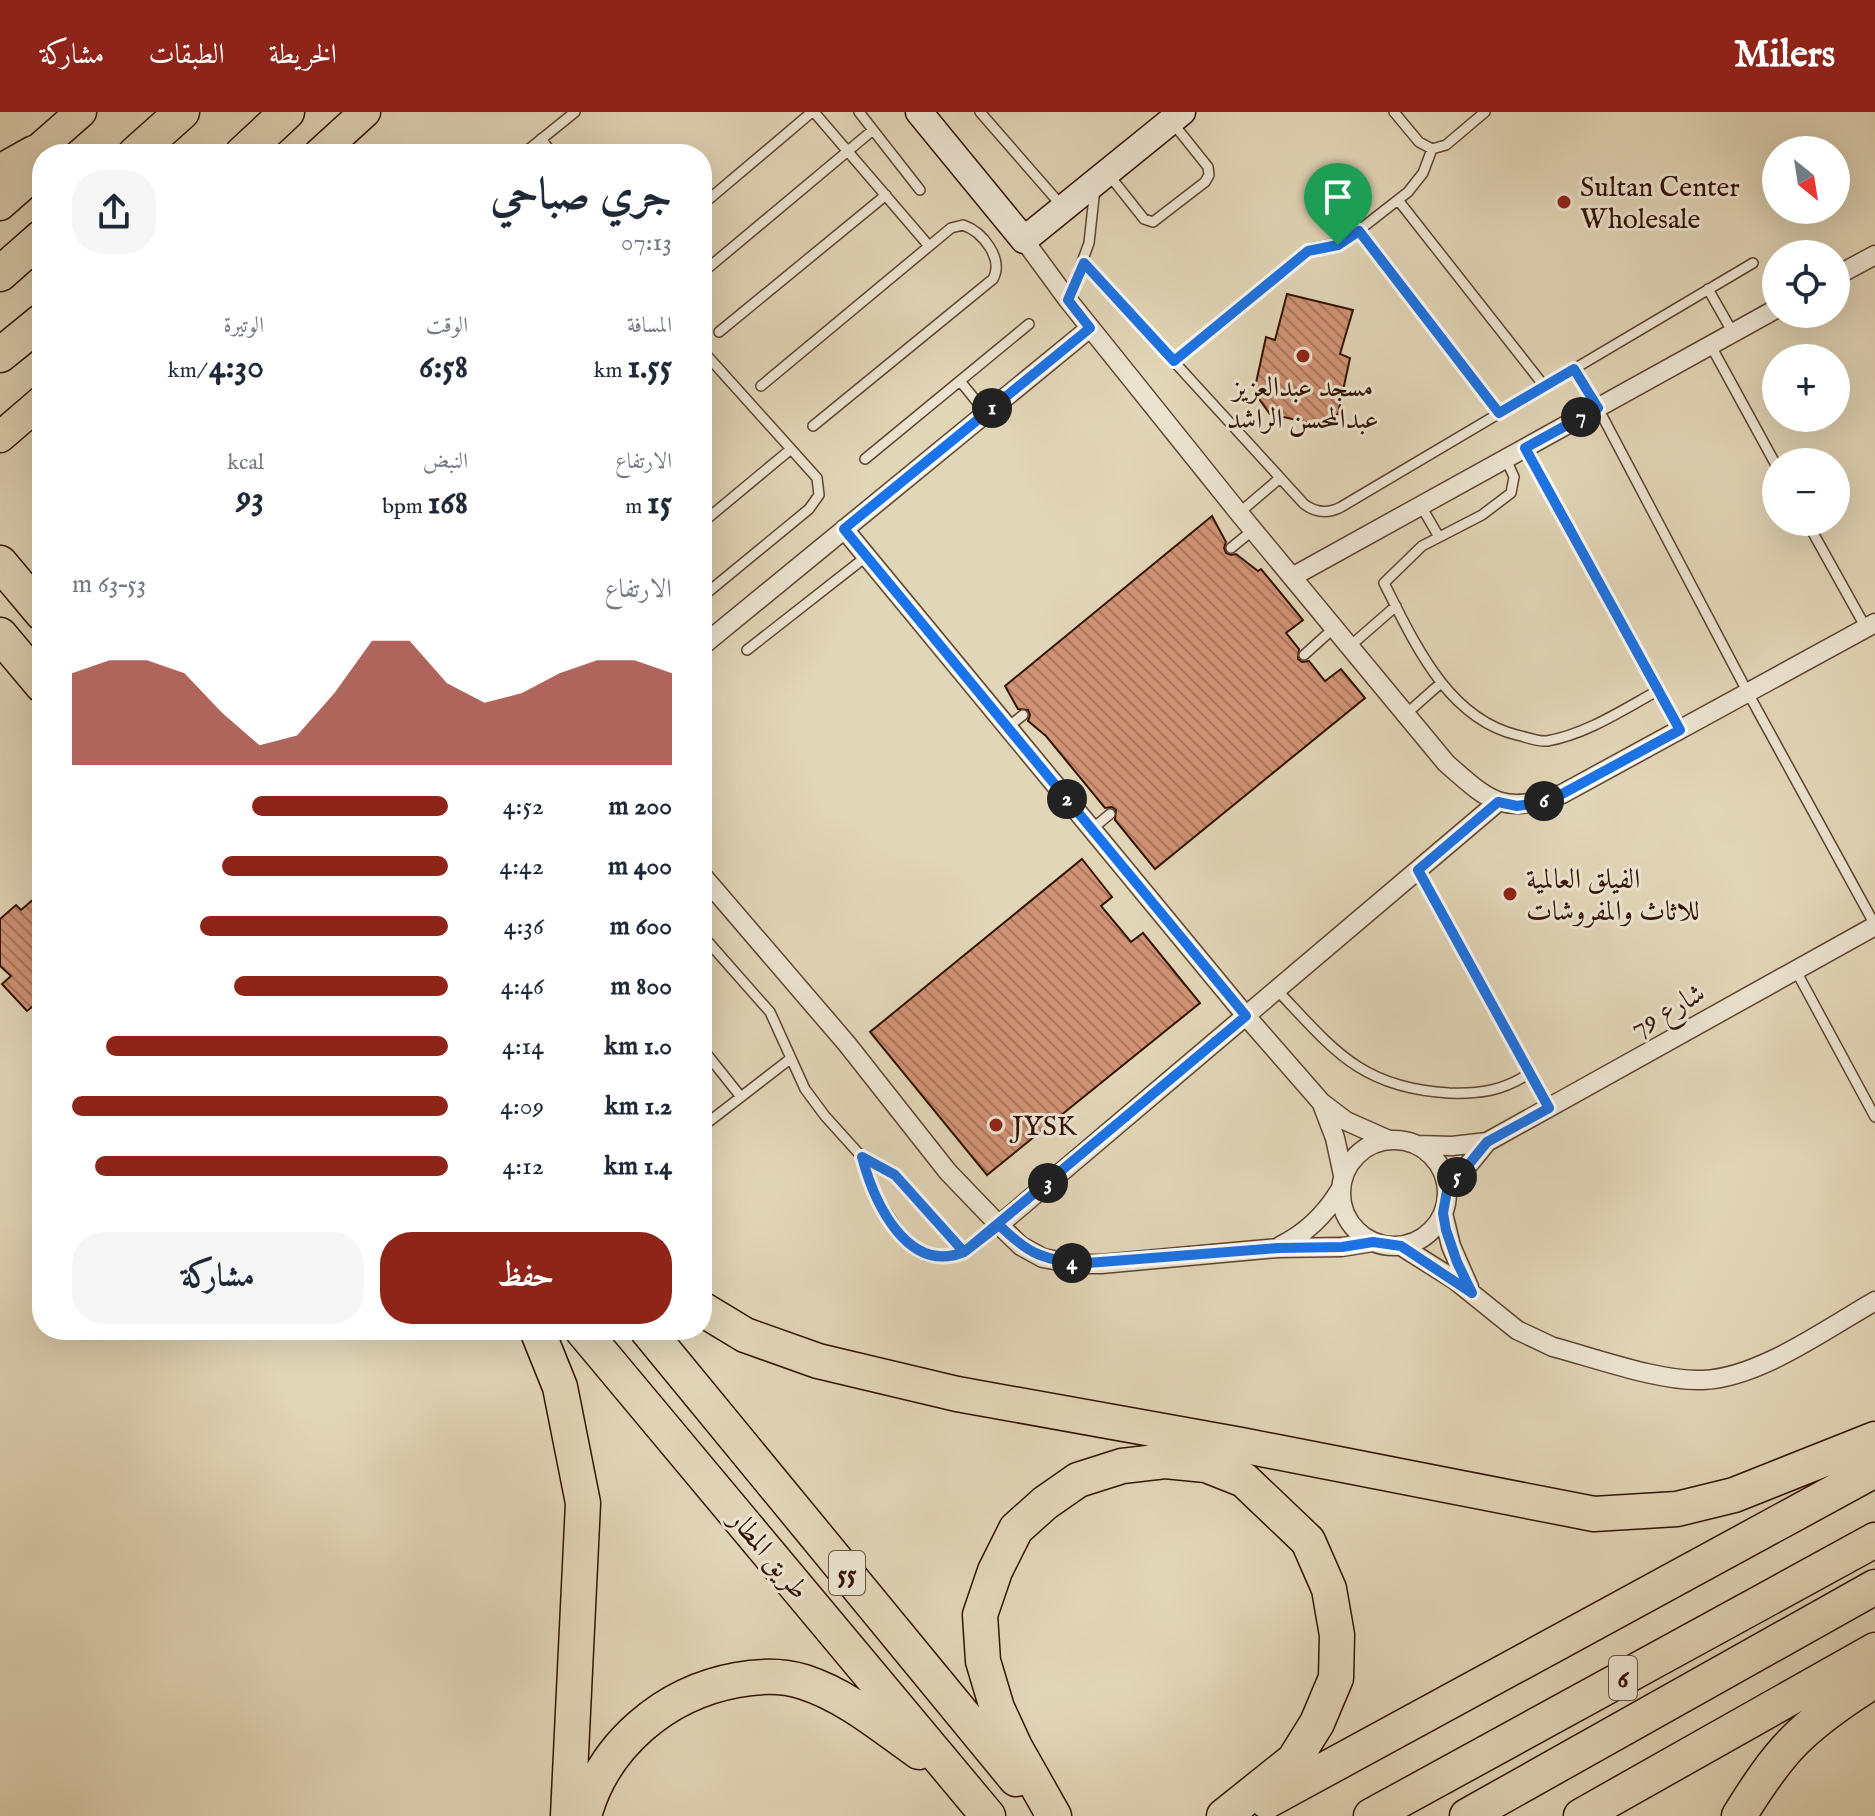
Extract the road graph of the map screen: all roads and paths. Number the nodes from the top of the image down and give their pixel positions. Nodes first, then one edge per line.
1 (83, 112) edge
2 (182, 112) edge
3 (287, 112) edge
4 (365, 112) edge
5 (575, 112) edge
6 (813, 112) edge
7 (859, 112) edge
8 (919, 112) edge
9 (980, 112) edge
10 (1485, 112) edge
11 (1399, 114) edge
12 (1176, 116) edge
13 (873, 130) junction
14 (541, 139) junction
15 (56, 144) edge
16 (146, 144) edge
17 (253, 144) edge
18 (330, 144) edge
19 (535, 144) edge
20 (545, 144) edge
21 (1432, 149) junction
22 (848, 152) junction
23 (32, 162) edge
24 (32, 165) edge
25 (32, 171) edge
26 (0, 172) edge
27 (1101, 177) junction
28 (0, 184) edge
29 (920, 190) dead end
30 (886, 195) junction
31 (712, 197) edge
32 (1398, 200) junction
33 (0, 205) edge
34 (1063, 208) junction
35 (1359, 231) junction
36 (1024, 240) junction
37 (32, 246) edge
38 (929, 246) junction
39 (1875, 255) edge
40 (1084, 263) junction
41 (1753, 263) dead end
42 (712, 265) edge
43 (1850, 268) edge
44 (0, 274) edge
45 (1708, 289) junction
46 (1068, 300) junction
47 (1762, 317) edge
48 (1029, 324) dead end
49 (1090, 328) junction
50 (32, 329) edge
51 (719, 332) dead end
52 (1733, 333) junction
53 (1711, 346) junction
54 (0, 355) edge
55 (712, 361) edge
56 (1174, 361) junction
57 (1574, 369) junction
58 (960, 381) junction
59 (761, 386) dead end
60 (1545, 387) junction
61 (32, 390) edge
62 (1598, 408) junction
63 (0, 410) edge
64 (32, 410) edge
65 (986, 413) junction
66 (1499, 413) junction
67 (813, 426) dead end
68 (0, 437) edge
69 (1525, 448) junction
70 (1767, 448) edge
71 (791, 449) junction
72 (865, 459) dead end
73 (1506, 459) junction
74 (1280, 478) junction
75 (1421, 506) junction
76 (1239, 513) junction
77 (712, 515) edge
78 (844, 529) junction
79 (1253, 530) junction
80 (1815, 536) edge
81 (1439, 537) junction
82 (1231, 548) dead end
83 (867, 556) junction
84 (0, 563) edge
85 (1292, 577) junction
86 (712, 589) edge
87 (32, 601) edge
88 (1396, 606) junction
89 (1870, 626) edge
90 (1334, 628) junction
91 (0, 635) edge
92 (712, 638) edge
93 (1349, 647) junction
94 (747, 650) dead end
95 (1304, 655) dead end
96 (0, 669) edge
97 (32, 675) edge
98 (32, 683) edge
99 (1441, 683) junction
100 (1659, 690) junction
101 (1748, 693) junction
102 (1406, 714) junction
103 (1680, 730) junction
104 (1498, 802) junction
105 (1110, 814) dead end
106 (1092, 829) junction
107 (1418, 870) junction
108 (712, 887) edge
109 (1875, 925) edge
110 (712, 946) edge
111 (1795, 969) junction
112 (1276, 989) junction
113 (1246, 1016) junction
114 (790, 1059) junction
115 (712, 1061) edge
116 (1530, 1073) junction
117 (741, 1097) junction
118 (1321, 1102) junction
119 (1549, 1108) junction
120 (1875, 1117) edge
121 (712, 1119) edge
122 (1389, 1140) junction
123 (1487, 1142) junction
124 (1416, 1144) junction
125 (862, 1157) junction
126 (1342, 1182) junction
127 (1447, 1191) junction
128 (1443, 1213) junction
129 (999, 1225) junction
130 (1373, 1242) junction
131 (1401, 1246) junction
132 (1278, 1248) junction
133 (964, 1252) junction
134 (1472, 1293) junction
135 (1875, 1301) edge
136 (712, 1315) edge
137 (541, 1340) edge
138 (590, 1340) edge
139 (655, 1340) edge
140 (1875, 1439) edge
141 (1875, 1470) edge
142 (1875, 1540) edge
143 (1875, 1587) edge
144 (1875, 1650) edge
145 (1875, 1680) edge
146 (960, 1782) junction
147 (568, 1816) edge
148 (584, 1816) edge
149 (988, 1816) edge
150 (1047, 1816) edge
151 (1054, 1816) edge
152 (1224, 1816) edge
153 (1238, 1816) edge
154 (1371, 1816) edge
155 (1467, 1816) edge
156 (1581, 1816) edge
157 (1739, 1816) edge

1 - 15 main road
2 - 16 highway
3 - 17 highway
4 - 18 main road
5 - 14 lane
6 - 22 lane
6 - 31 lane
7 - 13 lane
8 - 36 street
9 - 34 lane
10 - 21 lane
11 - 21 lane
12 - 27 street
12 - 27 lane
13 - 22 lane
13 - 29 lane
14 - 19 lane
14 - 20 lane
21 - 32 lane
22 - 30 lane
22 - 42 lane
23 - 26 highway
24 - 28 main road
25 - 33 main road
27 - 34 street
27 - 40 lane
30 - 38 lane
30 - 51 lane
32 - 35 lane
32 - 60 lane
34 - 36 street
35 - 56 lane
35 - 66 lane
36 - 46 street
37 - 44 highway
38 - 59 lane
38 - 67 lane
39 - 43 street
40 - 46 lane
40 - 56 lane
41 - 45 lane
45 - 52 lane
45 - 57 lane
46 - 49 street
47 - 52 street
48 - 58 lane
49 - 65 street
49 - 76 street
50 - 54 highway
52 - 53 street
53 - 62 street
53 - 70 lane
55 - 71 lane
56 - 74 lane
57 - 60 lane
57 - 62 lane
58 - 65 lane
58 - 72 lane
60 - 66 lane
61 - 63 main road
62 - 69 street
62 - 101 lane
64 - 68 main road
65 - 78 street
66 - 74 lane
69 - 73 street
69 - 100 lane
71 - 77 lane
71 - 86 lane
73 - 75 street
73 - 81 lane
74 - 76 lane
75 - 81 lane
75 - 85 street
76 - 79 street
78 - 83 street
78 - 92 street
79 - 82 lane
79 - 85 street
80 - 89 lane
81 - 88 lane
83 - 94 lane
83 - 106 street
84 - 87 highway
85 - 90 street
88 - 93 lane
88 - 99 lane
89 - 101 street
90 - 93 street
90 - 95 lane
91 - 97 highway
93 - 102 street
96 - 98 highway
99 - 100 lane
99 - 102 lane
100 - 103 lane
101 - 103 street
101 - 109 lane
102 - 104 street
103 - 104 street
104 - 107 street
105 - 106 lane
106 - 113 street
107 - 112 street
107 - 116 lane
108 - 129 street
109 - 111 street, شارع 79
110 - 114 lane
111 - 119 street, شارع 79
111 - 120 lane
112 - 113 street
112 - 116 lane
113 - 118 street
113 - 129 street
114 - 117 lane
114 - 125 lane
115 - 117 lane
116 - 119 lane
117 - 121 lane
118 - 122 street
118 - 126 street
119 - 123 street, شارع 79
122 - 124 street
122 - 126 street
123 - 124 street, شارع 79
123 - 127 street, شارع 79
124 - 127 street
125 - 133 lane
125 - 133 lane
126 - 130 street
126 - 132 street
127 - 128 street
128 - 131 street
128 - 134 street
129 - 132 street
129 - 133 lane
130 - 131 street
130 - 132 street
131 - 134 street
134 - 135 street
136 - 140 highway
137 - 147 highway
138 - 146 highway, طريق المطار / 55
139 - 150 highway, طريق المطار / 55
141 - 153 highway
142 - 154 highway, 6
143 - 155 highway, 6
144 - 156 highway
145 - 157 highway
146 - 148 highway
146 - 149 highway, طريق المطار / 55
151 - 152 highway

